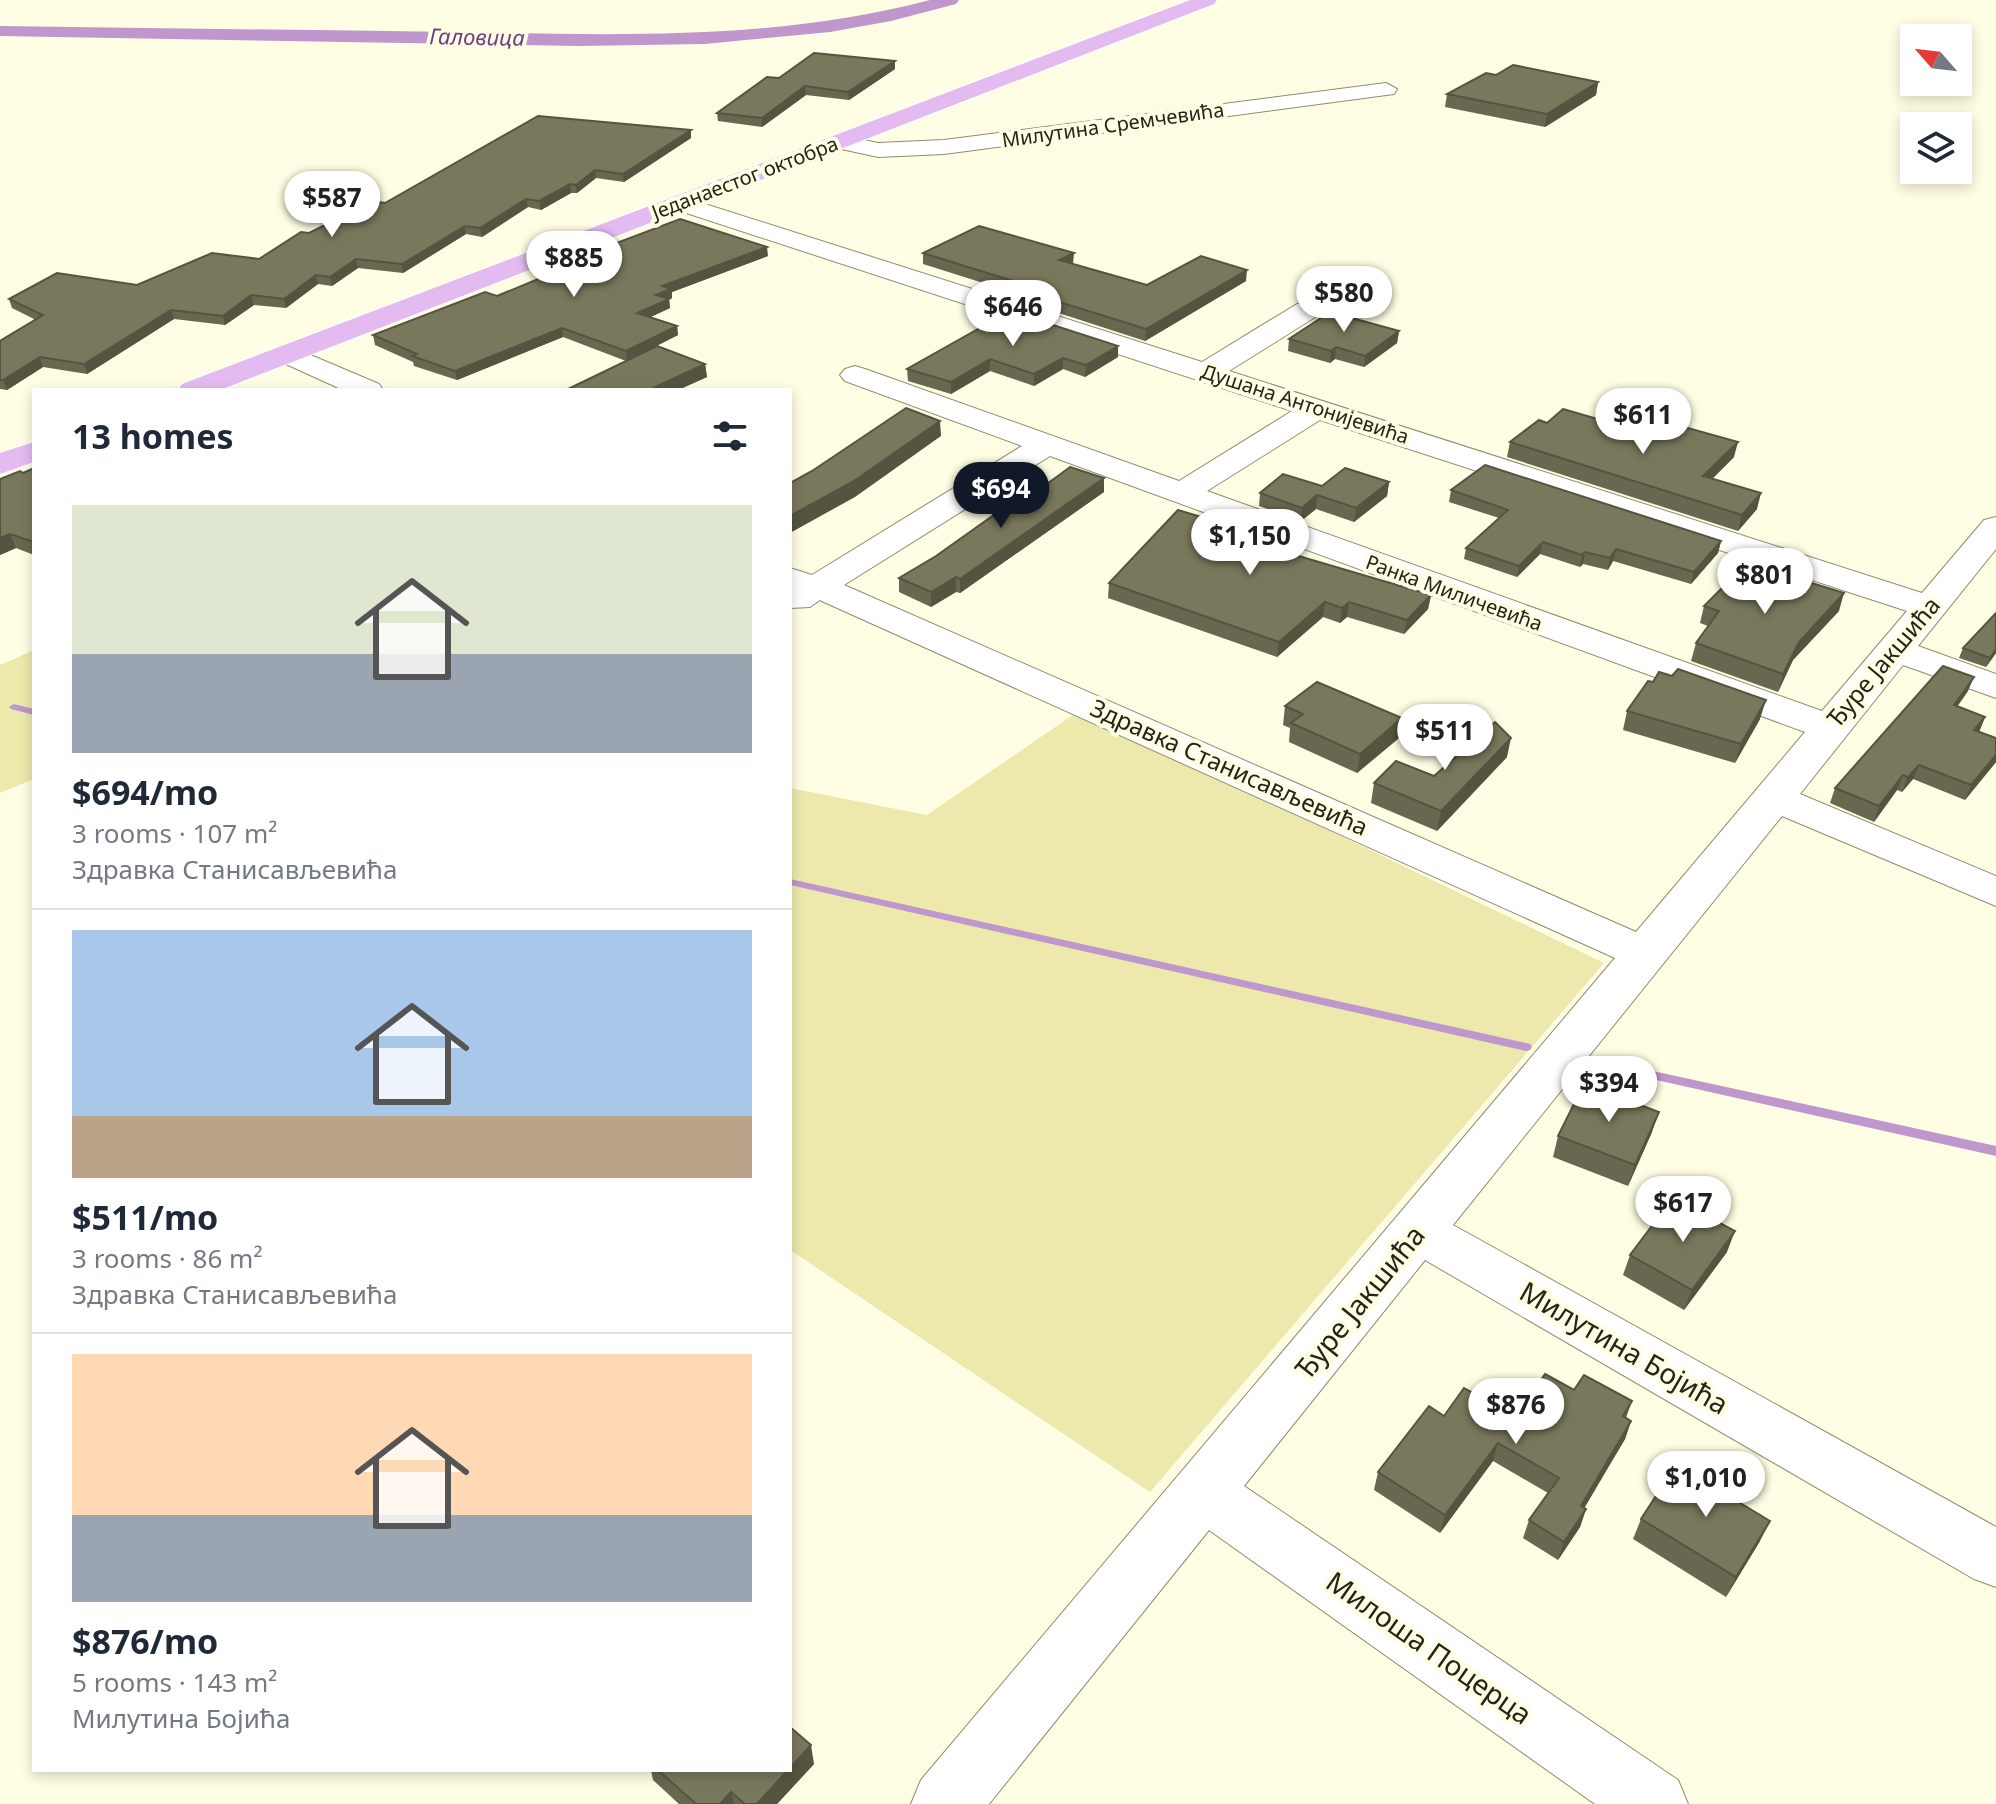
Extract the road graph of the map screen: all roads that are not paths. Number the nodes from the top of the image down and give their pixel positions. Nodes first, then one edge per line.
1 (1207, 0) edge
2 (1386, 89) dead end
3 (840, 142) junction
4 (680, 203) junction
5 (1307, 310) dead end
6 (287, 354) junction
7 (1207, 372) junction
8 (855, 375) dead end
9 (198, 388) edge
10 (364, 388) edge
11 (1317, 408) junction
12 (1047, 444) junction
13 (32, 452) edge
14 (0, 464) edge
15 (1182, 493) junction
16 (1996, 527) edge
17 (798, 590) edge
18 (1930, 607) junction
19 (1896, 650) junction
20 (1996, 687) edge
21 (1829, 727) junction
22 (1772, 797) junction
23 (1996, 892) edge
24 (1644, 953) junction
25 (1419, 1231) junction
26 (1204, 1492) junction
27 (1996, 1559) edge
28 (945, 1804) edge
29 (1654, 1804) edge

1 - 3 main road, Једанаестог октобра
2 - 3 street, Милутина Сремчевића
3 - 4 main road, Једанаестог октобра
4 - 6 main road, Једанаестог октобра
4 - 7 street, Душана Антонијевића
5 - 7 street
6 - 9 main road, Једанаестог октобра
6 - 10 street
7 - 11 street, Душана Антонијевића
8 - 12 street, Ранка Миличевића
11 - 15 street
11 - 18 street, Душана Антонијевића
12 - 15 street, Ранка Миличевића
12 - 17 street, Здравка Станисављевића
13 - 14 main road
15 - 21 street, Ранка Миличевића
16 - 18 street, Ђуре Јакшића
17 - 24 street, Здравка Станисављевића
18 - 19 street, Ђуре Јакшића
19 - 20 street
19 - 21 street, Ђуре Јакшића
21 - 22 street, Ђуре Јакшића
22 - 23 street
22 - 24 street, Ђуре Јакшића
24 - 25 street, Ђуре Јакшића
25 - 26 street, Ђуре Јакшића
25 - 27 street, Милутина Бојића
26 - 28 street, Ђуре Јакшића
26 - 29 street, Милоша Поцерца

